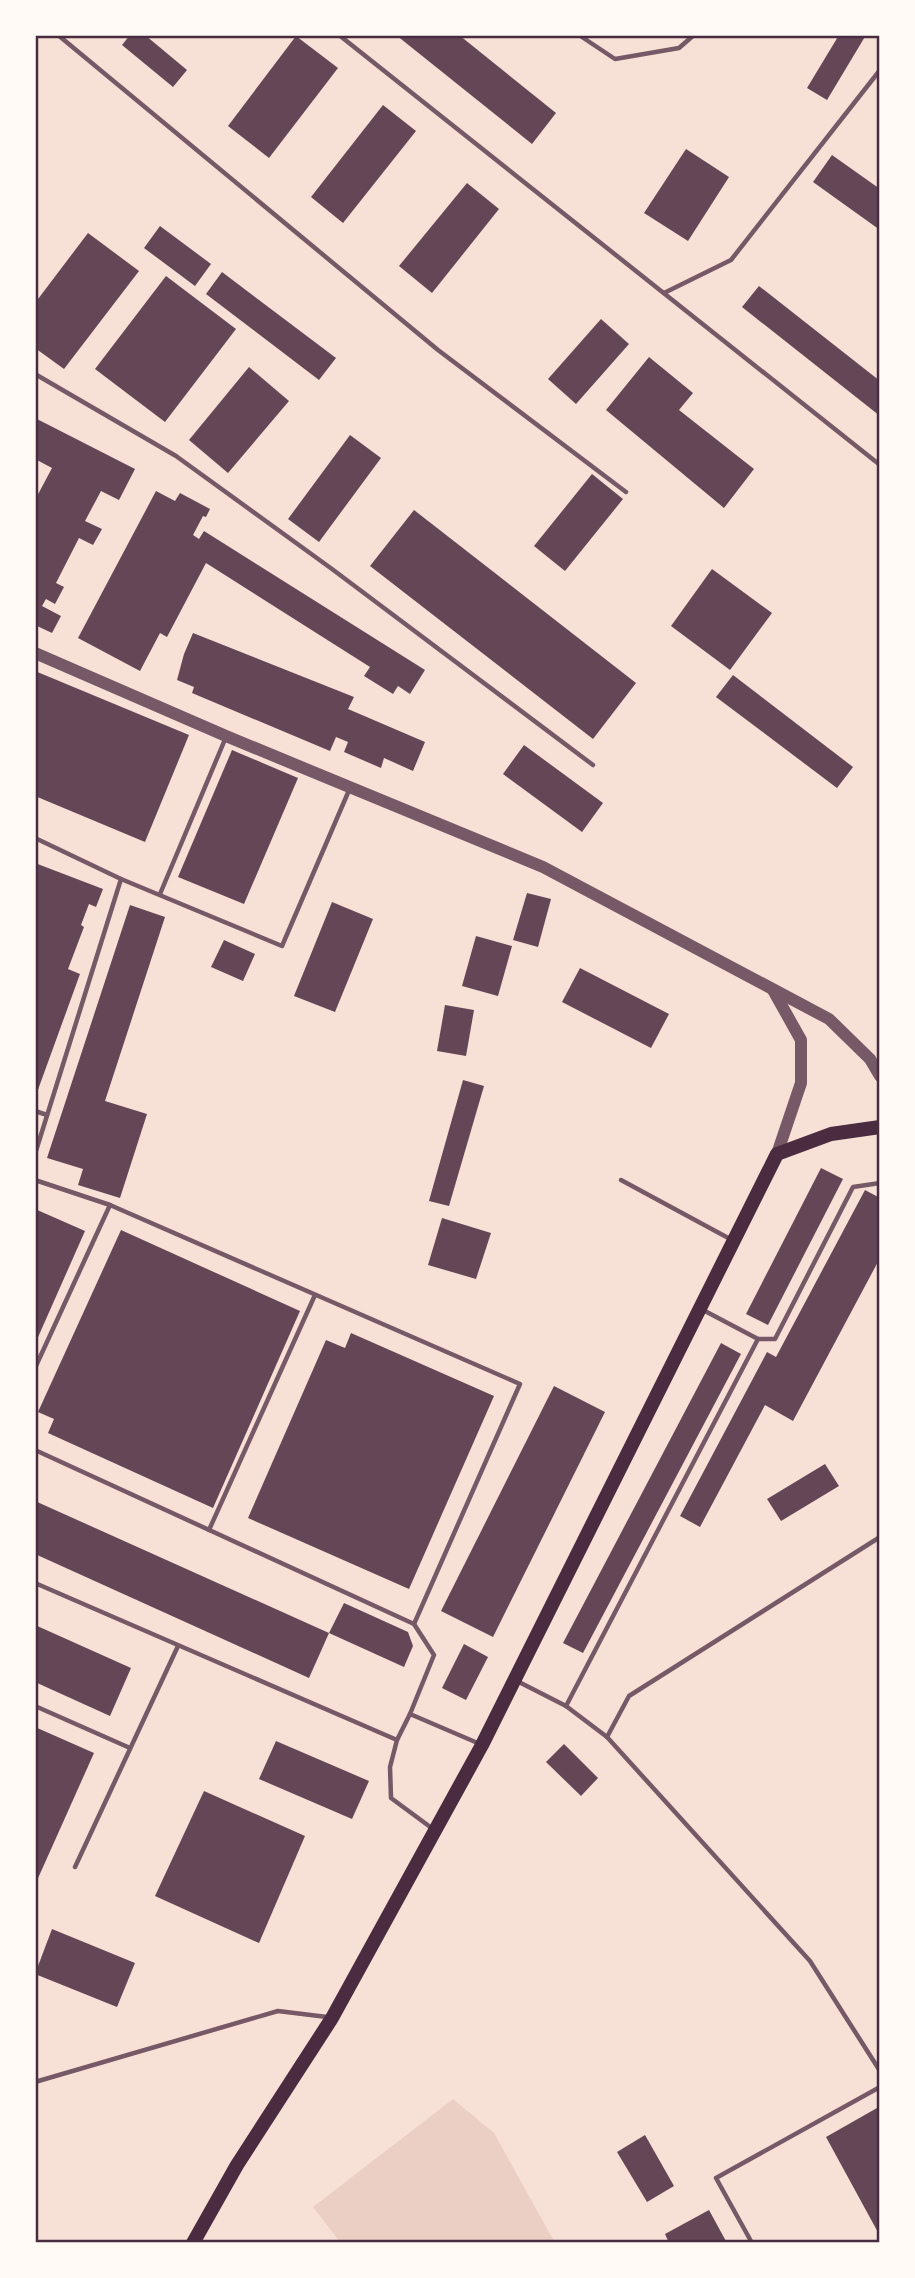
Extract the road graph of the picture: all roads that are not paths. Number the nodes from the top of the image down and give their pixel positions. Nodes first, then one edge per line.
1 (58, 35) edge
2 (339, 35) edge
3 (579, 35) edge
4 (694, 35) edge
5 (880, 70) edge
6 (664, 293) junction
7 (35, 374) edge
8 (880, 465) edge
9 (626, 492) dead end
10 (35, 653) edge
11 (226, 736) junction
12 (593, 765) dead end
13 (351, 787) junction
14 (35, 838) edge
15 (121, 879) junction
16 (160, 894) junction
17 (773, 990) junction
18 (880, 1076) edge
19 (35, 1111) edge
20 (47, 1115) junction
21 (880, 1127) edge
22 (35, 1154) edge
23 (777, 1154) junction
24 (35, 1180) edge
25 (621, 1180) dead end
26 (880, 1183) edge
27 (110, 1205) junction
28 (733, 1240) junction
29 (315, 1295) junction
30 (700, 1308) junction
31 (758, 1339) junction
32 (35, 1368) edge
33 (35, 1450) edge
34 (209, 1530) junction
35 (880, 1537) edge
36 (35, 1583) edge
37 (414, 1624) junction
38 (178, 1646) junction
39 (516, 1681) junction
40 (35, 1706) edge
41 (566, 1706) junction
42 (410, 1714) junction
43 (607, 1737) junction
44 (397, 1740) junction
45 (482, 1745) junction
46 (130, 1748) junction
47 (436, 1831) junction
48 (75, 1867) dead end
49 (332, 2018) junction
50 (880, 2071) edge
51 (35, 2082) edge
52 (880, 2087) edge
53 (193, 2243) edge
54 (752, 2243) edge

1 - 9 lane
2 - 6 lane
3 - 4 lane
5 - 6 lane
6 - 8 lane
7 - 12 lane
10 - 11 street
11 - 13 street
11 - 16 lane
13 - 16 lane
13 - 17 street
14 - 15 lane
15 - 16 lane
15 - 20 lane
17 - 18 street
17 - 23 street
19 - 20 lane
20 - 22 lane
21 - 23 main road
23 - 28 main road
24 - 27 lane
25 - 28 lane
26 - 31 lane
27 - 29 lane
27 - 32 lane
28 - 30 main road
29 - 34 lane
29 - 37 lane
30 - 31 lane
30 - 39 main road
31 - 41 lane
33 - 34 lane
34 - 37 lane
35 - 43 lane
36 - 38 lane
37 - 42 lane
38 - 44 lane
38 - 46 lane
39 - 41 lane
39 - 45 main road
40 - 46 lane
41 - 43 lane
42 - 44 lane
42 - 45 lane
43 - 50 lane
44 - 47 lane
45 - 47 main road
46 - 48 lane
47 - 49 main road
49 - 51 lane
49 - 53 main road
52 - 54 lane

